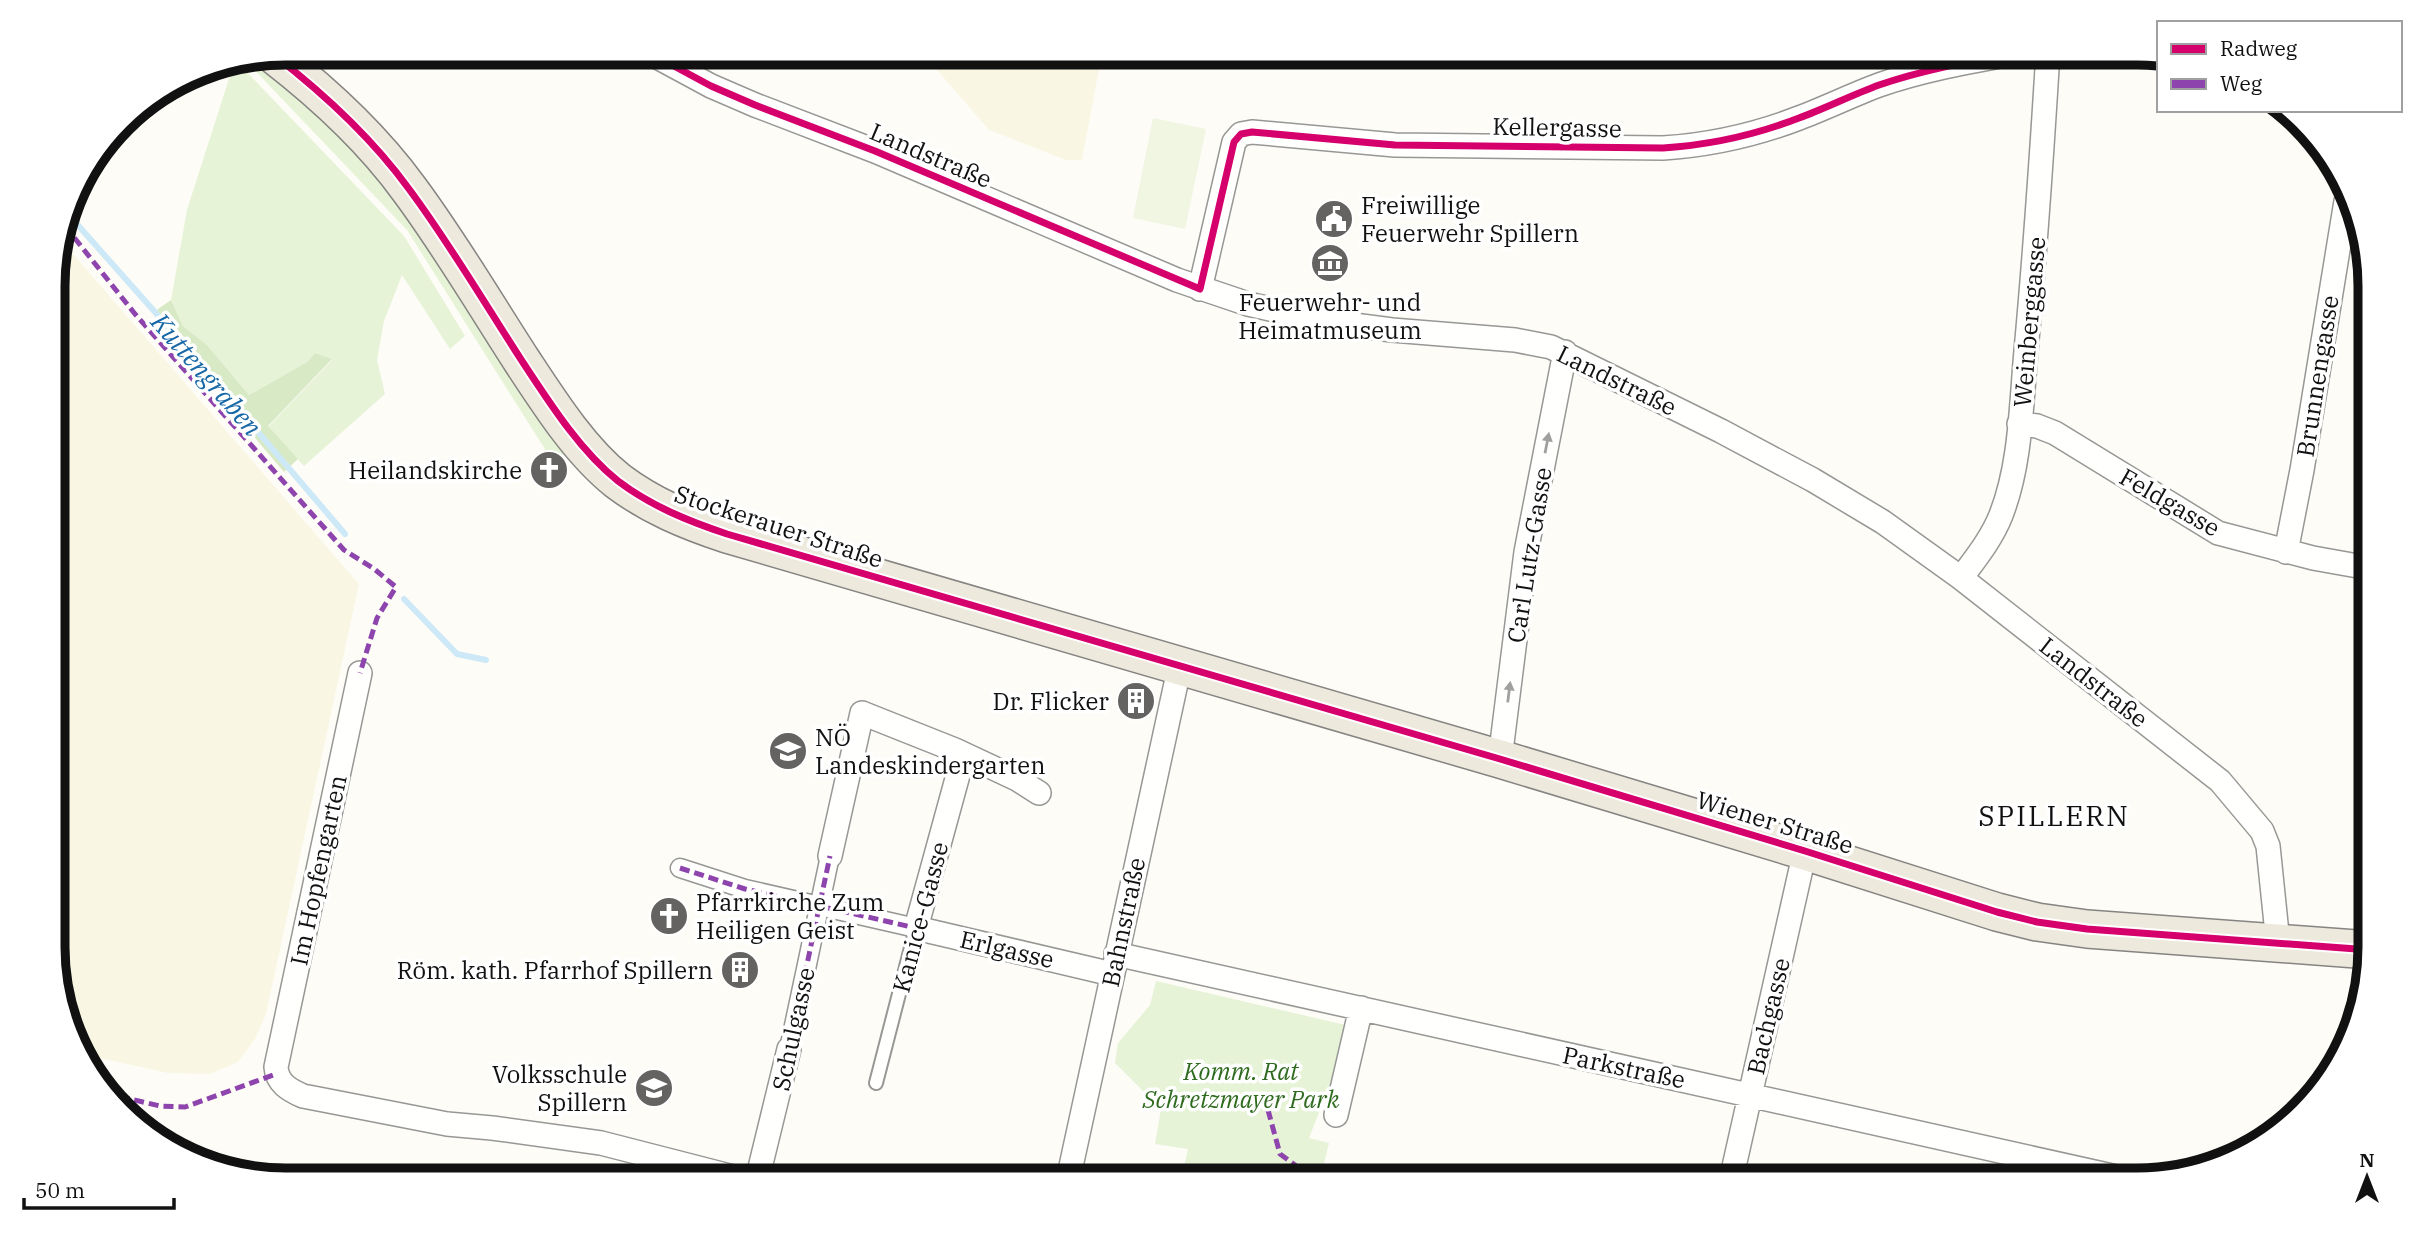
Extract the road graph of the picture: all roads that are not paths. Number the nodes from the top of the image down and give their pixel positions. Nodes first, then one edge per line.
1 (285, 65) edge
2 (672, 65) edge
3 (1954, 65) edge
4 (2047, 65) edge
5 (2344, 210) edge
6 (1200, 289) junction
7 (1565, 352) junction
8 (2020, 424) junction
9 (2286, 552) junction
10 (2358, 566) edge
11 (1961, 578) junction
12 (1180, 665) junction
13 (360, 673) dead end
14 (955, 750) junction
15 (1500, 760) junction
16 (1039, 793) dead end
17 (1805, 851) junction
18 (830, 856) joint
19 (680, 867) dead end
20 (819, 906) junction
21 (916, 928) junction
22 (2278, 943) junction
23 (2358, 949) edge
24 (1114, 964) junction
25 (1361, 1009) junction
26 (789, 1049) joint
27 (876, 1083) dead end
28 (1751, 1095) junction
29 (1336, 1115) dead end
30 (698, 1168) edge
31 (760, 1168) edge
32 (1071, 1168) edge
33 (1734, 1168) edge
34 (2076, 1168) edge

1 - 12 main road, Stockerauer Straße
2 - 6 street, Landstraße
3 - 6 street, Kellergasse
4 - 8 street, Weinberggasse
5 - 9 street, Brunnengasse
6 - 7 street, Landstraße
7 - 11 street, Landstraße
15 -> 7 street, Carl Lutz-Gasse
8 - 9 street, Feldgasse
8 - 11 street, Weinberggasse
9 - 10 street, Feldgasse
11 - 22 street, Landstraße
12 - 15 main road, Wiener Straße
12 - 24 street, Bahnstraße
13 - 30 street, Im Hopfengarten
14 - 16 street
14 - 18 street, Schulgasse
14 - 21 street, Kanice-Gasse
15 - 17 main road, Wiener Straße
17 - 22 main road, Wiener Straße
17 - 28 street, Bachgasse
18 - 20 street, Schulgasse
19 - 20 street, Erlgasse
20 - 21 street, Erlgasse
20 - 26 street, Schulgasse
21 - 24 street, Erlgasse
21 - 27 lane, Kanice-Gasse
22 - 23 main road, Wiener Straße
24 - 25 street, Parkstraße
24 - 32 street, Bahnstraße
25 - 28 street, Parkstraße
25 - 29 street
26 - 31 street, Schulgasse
28 - 33 street, Bachgasse
28 - 34 street, Parkstraße

